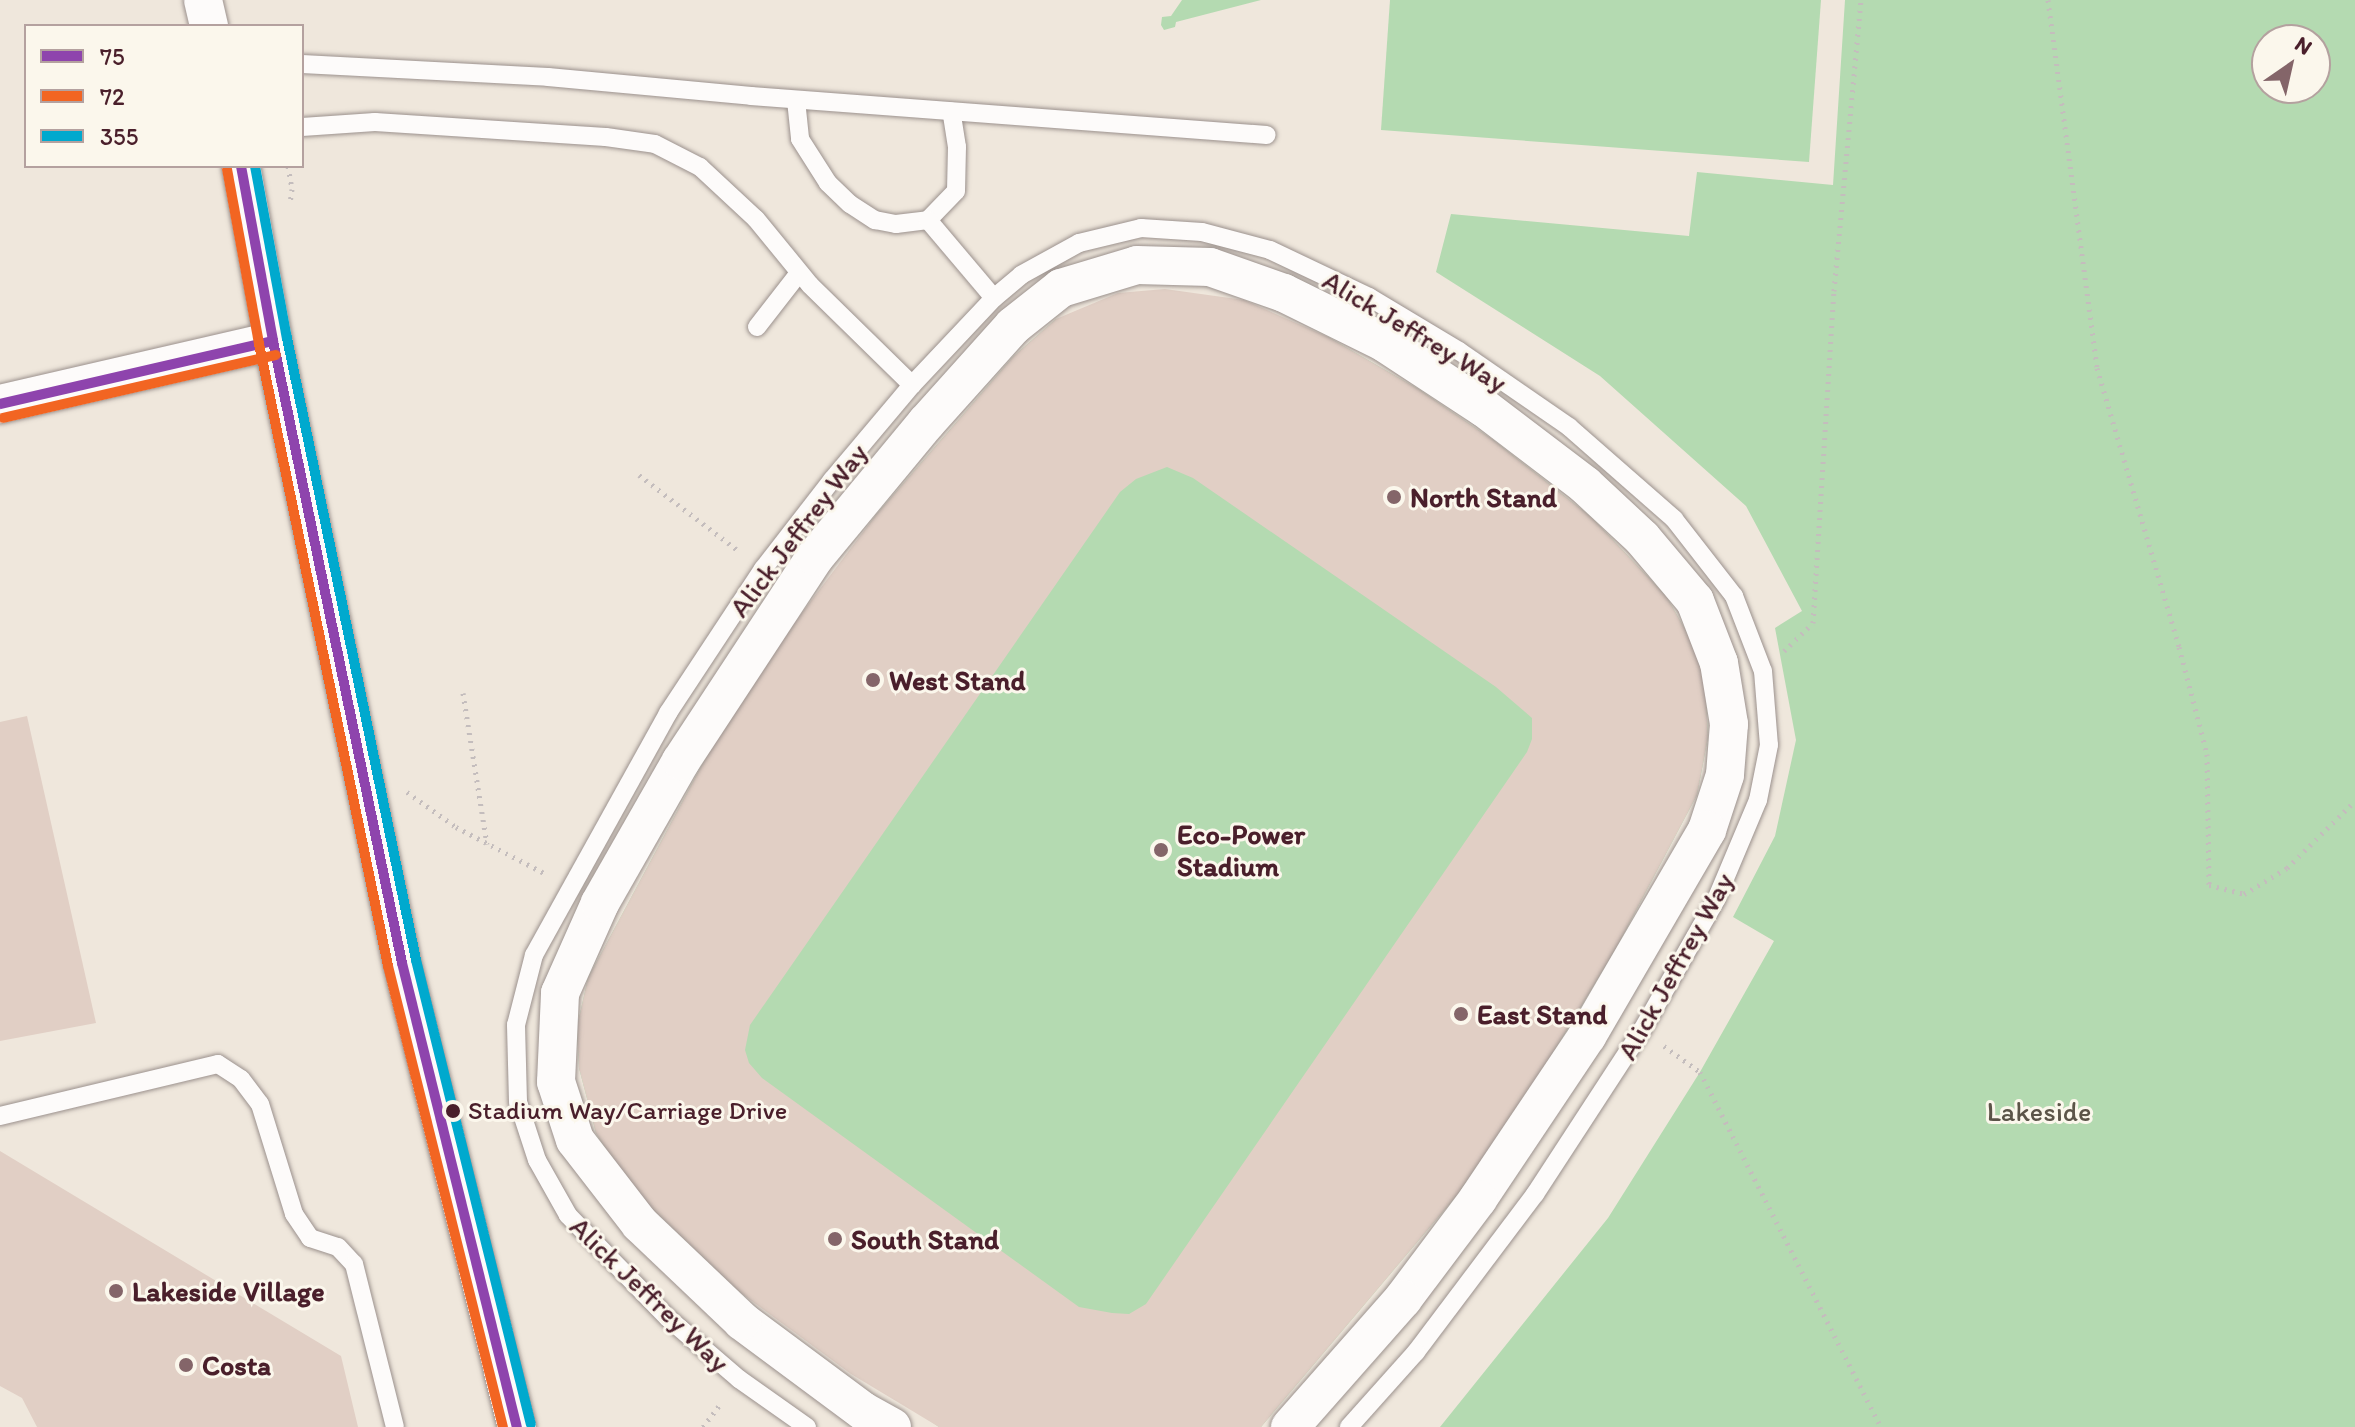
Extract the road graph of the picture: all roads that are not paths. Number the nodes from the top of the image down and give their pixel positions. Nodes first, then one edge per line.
1 (203, 0) edge
2 (209, 24) edge
3 (304, 64) edge
4 (796, 100) junction
5 (951, 111) junction
6 (304, 127) edge
7 (1267, 135) dead end
8 (241, 168) edge
9 (928, 220) junction
10 (799, 273) junction
11 (994, 298) junction
12 (757, 327) dead end
13 (273, 341) junction
14 (912, 385) junction
15 (0, 404) edge
16 (0, 1116) edge
17 (395, 1427) edge
18 (517, 1427) edge
19 (807, 1427) edge
20 (892, 1427) edge
21 (1290, 1427) edge
22 (1349, 1427) edge

1 - 2 street
3 - 4 lane
4 - 5 lane
4 - 9 lane
5 - 7 lane
5 - 9 lane
6 - 10 lane
8 - 13 street
9 - 11 lane
10 - 12 lane
10 - 14 lane
11 - 14 lane, Alick Jeffrey Way
11 - 22 lane, Alick Jeffrey Way
13 - 15 street
13 - 18 street
14 - 19 lane, Alick Jeffrey Way
16 - 17 lane
20 - 21 street

